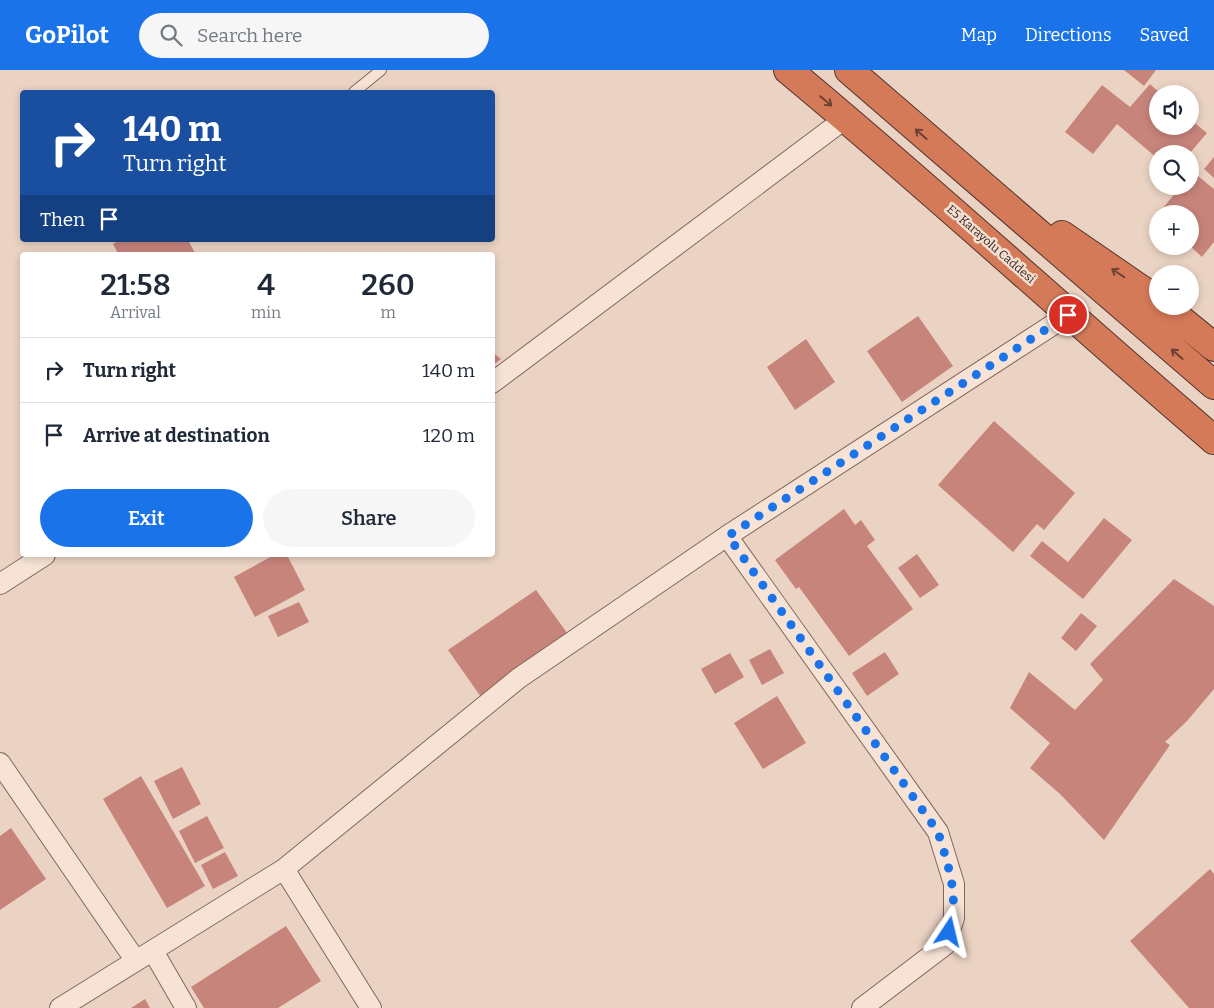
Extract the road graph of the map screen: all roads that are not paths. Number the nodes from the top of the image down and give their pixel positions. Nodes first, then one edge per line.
1 (380, 70) edge
2 (788, 70) edge
3 (849, 70) edge
4 (356, 90) edge
5 (846, 118) junction
6 (952, 161) junction
7 (1149, 295) edge
8 (1068, 315) junction
9 (1175, 315) edge
10 (1214, 347) edge
11 (495, 381) edge
12 (1214, 386) edge
13 (1214, 440) edge
14 (1214, 459) edge
15 (728, 536) junction
16 (42, 557) edge
17 (0, 584) edge
18 (0, 763) edge
19 (284, 869) junction
20 (154, 951) junction
21 (136, 961) junction
22 (60, 1008) edge
23 (186, 1008) edge
24 (371, 1008) edge
25 (862, 1008) edge

1 - 4 lane
2 -> 5 highway, E5 Karayolu Caddesi
6 -> 3 highway
5 - 8 highway, E5 Karayolu Caddesi
5 - 11 street
7 -> 6 highway
12 -> 6 highway
8 - 13 highway, E5 Karayolu Caddesi
8 - 14 highway
8 - 15 street
9 - 10 highway
15 - 19 street
15 - 25 street
16 - 17 street
18 - 21 street
19 - 20 street
19 - 24 street
20 - 21 street
20 - 23 street
21 - 22 street

